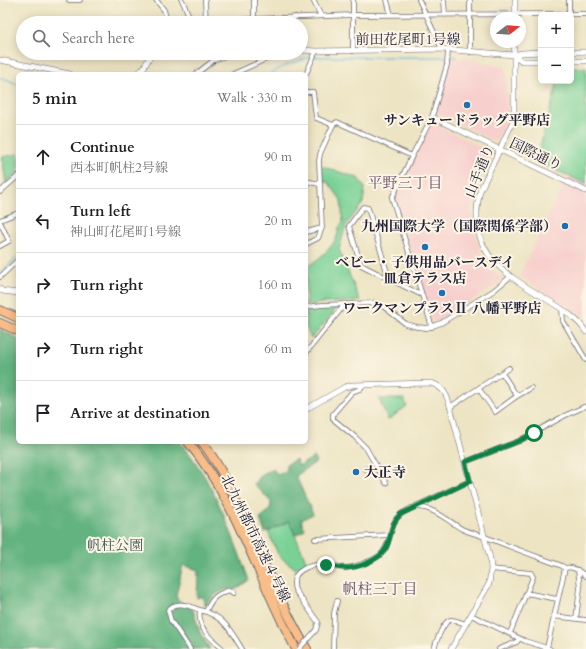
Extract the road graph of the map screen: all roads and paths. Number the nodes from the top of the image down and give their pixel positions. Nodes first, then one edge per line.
1 (69, 0) edge
2 (80, 0) edge
3 (156, 0) edge
4 (182, 0) edge
5 (205, 0) edge
6 (254, 0) edge
7 (313, 0) edge
8 (353, 0) edge
9 (387, 0) edge
10 (419, 0) edge
11 (444, 0) edge
12 (470, 0) edge
13 (515, 0) edge
14 (568, 0) edge
15 (515, 12) edge
16 (569, 12) edge
17 (586, 14) edge
18 (391, 15) junction
19 (426, 15) junction
20 (445, 15) junction
21 (470, 15) junction
22 (490, 15) edge
23 (574, 15) edge
24 (166, 16) edge
25 (189, 16) edge
26 (206, 16) edge
27 (254, 16) edge
28 (321, 16) junction
29 (353, 16) junction
30 (526, 16) edge
31 (538, 16) edge
32 (308, 17) edge
33 (514, 48) edge
34 (442, 49) junction
35 (353, 50) junction
36 (470, 52) junction
37 (538, 52) edge
38 (574, 52) edge
39 (586, 52) edge
40 (308, 53) edge
41 (448, 54) junction
42 (314, 55) junction
43 (514, 55) junction
44 (0, 60) edge
45 (148, 60) edge
46 (214, 60) edge
47 (264, 60) edge
48 (538, 61) edge
49 (574, 61) edge
50 (586, 61) edge
51 (60, 72) edge
52 (139, 72) edge
53 (199, 72) edge
54 (237, 72) edge
55 (307, 72) edge
56 (308, 92) edge
57 (432, 117) junction
58 (333, 125) junction
59 (500, 150) junction
60 (412, 156) junction
61 (16, 178) edge
62 (308, 181) edge
63 (319, 184) junction
64 (586, 191) edge
65 (0, 192) edge
66 (16, 214) edge
67 (0, 221) edge
68 (322, 228) junction
69 (308, 232) edge
70 (308, 243) edge
71 (0, 246) edge
72 (16, 262) edge
73 (0, 277) edge
74 (510, 277) junction
75 (389, 279) junction
76 (0, 289) edge
77 (16, 293) edge
78 (422, 295) junction
79 (344, 304) junction
80 (308, 307) edge
81 (562, 309) junction
82 (0, 310) edge
83 (16, 317) edge
84 (0, 322) edge
85 (432, 327) junction
86 (16, 330) edge
87 (586, 332) edge
88 (308, 350) edge
89 (586, 360) edge
90 (509, 368) dead end
91 (502, 373) junction
92 (363, 385) junction
93 (531, 388) dead end
94 (479, 389) junction
95 (517, 396) junction
96 (586, 406) edge
97 (450, 407) junction
98 (308, 408) edge
99 (189, 444) edge
100 (203, 444) edge
101 (465, 462) junction
102 (378, 469) junction
103 (366, 470) dead end
104 (470, 481) junction
105 (386, 483) dead end
106 (415, 507) junction
107 (389, 535) junction
108 (484, 537) junction
109 (315, 539) dead end
110 (565, 568) junction
111 (492, 569) junction
112 (578, 570) junction
113 (586, 576) edge
114 (234, 593) dead end
115 (526, 593) junction
116 (557, 599) junction
117 (337, 601) dead end
118 (200, 610) junction
119 (206, 611) junction
120 (471, 615) junction
121 (553, 616) junction
122 (576, 619) junction
123 (586, 620) edge
124 (466, 624) junction
125 (510, 633) junction
126 (519, 638) junction
127 (549, 648) edge
128 (190, 649) edge
129 (223, 649) edge
130 (242, 649) edge
131 (296, 649) edge
132 (299, 649) edge
133 (307, 649) edge
134 (333, 649) edge
135 (434, 649) edge
136 (451, 649) edge
137 (500, 649) edge

1 - 2 street
3 - 24 street
4 - 25 street
5 - 26 street
6 - 27 street
7 - 28 street
8 - 29 street
9 - 18 street
10 - 19 street
11 - 20 street
12 - 21 street
13 - 15 street
14 - 16 street
17 - 23 street
18 - 19 street
18 - 29 street
19 - 20 street
19 - 34 street
20 - 21 street
21 - 22 street
21 - 36 street
28 - 29 street
28 - 32 street
29 - 35 street
30 - 31 street
33 - 43 street, 山手通り
34 - 35 street, 前田花尾町1号線
34 - 41 street, 前田花尾町1号線
35 - 42 street, 前田花尾町1号線
36 - 41 street, 前田花尾町1号線
36 - 43 street, 前田花尾町1号線
37 - 43 street, 前田花尾町1号線
38 - 39 street
40 - 42 street, 前田花尾町1号線
41 - 57 street
42 - 55 street
43 - 48 street, 前田花尾町1号線
43 - 59 street, 山手通り
44 - 51 street
45 - 52 street
46 - 53 street
47 - 54 street
49 - 50 street
56 - 58 street
57 - 59 street, 国際通り
57 - 60 street
58 - 60 street
58 - 63 street
59 - 64 street, 国際通り
59 - 74 street, 山手通り
60 - 78 street
61 - 65 street
62 - 63 street
63 - 68 street
66 - 67 street
67 - 71 street
68 - 69 street
68 - 70 street
72 - 73 street
74 - 81 street, 山手通り
74 - 85 street
75 - 75 street
75 - 78 street
76 - 77 street
78 - 85 street
79 - 80 street
79 - 85 street
79 - 88 street
81 - 87 street, 山手通り
81 - 89 street
82 - 83 highway
84 - 86 highway
90 - 91 street
91 - 94 street
91 - 95 street
92 - 97 street
92 - 98 street
92 - 102 street
93 - 95 street
94 - 95 street
94 - 97 street
96 - 101 street
97 - 101 street
99 - 131 highway, 北九州都市高速４号線
100 - 133 highway, 北九州都市高速４号線
101 - 104 street
102 - 103 street
102 - 105 street
104 - 106 street
104 - 108 street
106 - 107 street
106 - 108 street
107 - 109 street
107 - 132 street, bridge
108 - 110 street
108 - 111 street
110 - 112 street
110 - 116 street
111 - 115 street
111 - 120 street
112 - 113 street
112 - 122 street
114 - 119 street
115 - 116 street
115 - 125 street
116 - 121 street
117 - 134 street
118 - 119 street
118 - 128 street
118 - 129 street
119 - 130 street
120 - 124 street
120 - 125 street
121 - 122 street
121 - 127 street
122 - 123 street
124 - 135 street
124 - 136 street
125 - 126 street
126 - 127 street
126 - 137 street

